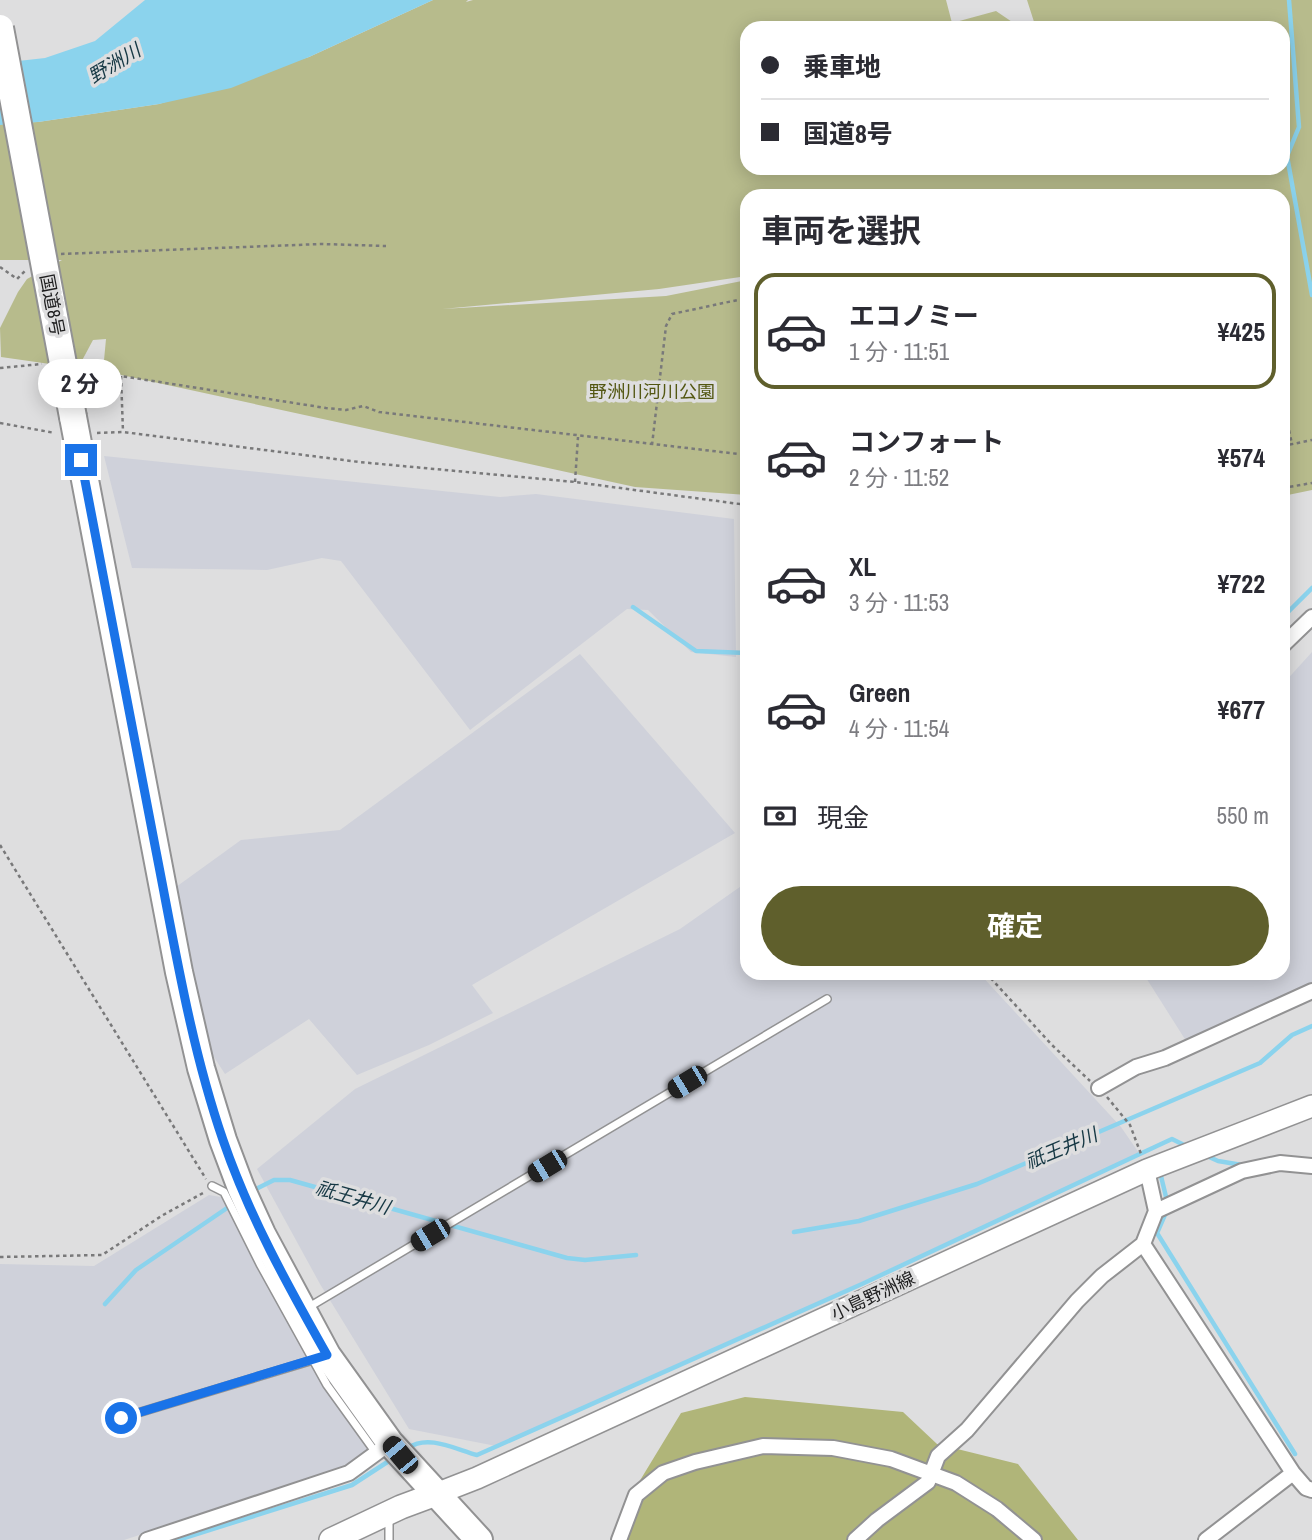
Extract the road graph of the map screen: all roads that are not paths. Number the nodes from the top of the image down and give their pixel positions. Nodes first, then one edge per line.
1 (0, 28) edge
2 (1312, 617) edge
3 (1290, 638) edge
4 (1312, 990) edge
5 (827, 999) dead end
6 (1099, 1088) road end
7 (1312, 1106) edge
8 (1312, 1167) edge
9 (1147, 1170) junction
10 (212, 1186) road end
11 (1156, 1211) junction
12 (1143, 1244) junction
13 (302, 1311) junction
14 (320, 1357) junction
15 (121, 1418) dead end
16 (383, 1448) junction
17 (1293, 1473) junction
18 (931, 1474) junction
19 (1312, 1490) edge
20 (436, 1494) junction
21 (389, 1513) junction
22 (147, 1540) edge
23 (331, 1540) edge
24 (389, 1540) edge
25 (479, 1540) edge
26 (619, 1540) edge
27 (855, 1540) edge
28 (1034, 1540) edge
29 (1206, 1540) edge

1 - 13 highway, 国道8号, bridge
2 - 3 street
4 - 6 street
5 - 13 lane
7 - 9 main road, 小島野洲線
8 - 11 street
9 - 11 street
9 - 20 main road, 小島野洲線
10 - 14 lane
11 - 12 street
12 - 17 street
12 - 18 street
13 - 14 highway, 国道8号
14 - 15 lane
14 - 16 highway, 国道8号
16 - 20 highway, 国道8号
16 - 22 street
17 - 19 street
17 - 29 street
18 - 26 street
18 - 27 street
18 - 28 street
20 - 21 main road
20 - 25 highway, 国道8号
21 - 23 main road
21 - 24 lane

